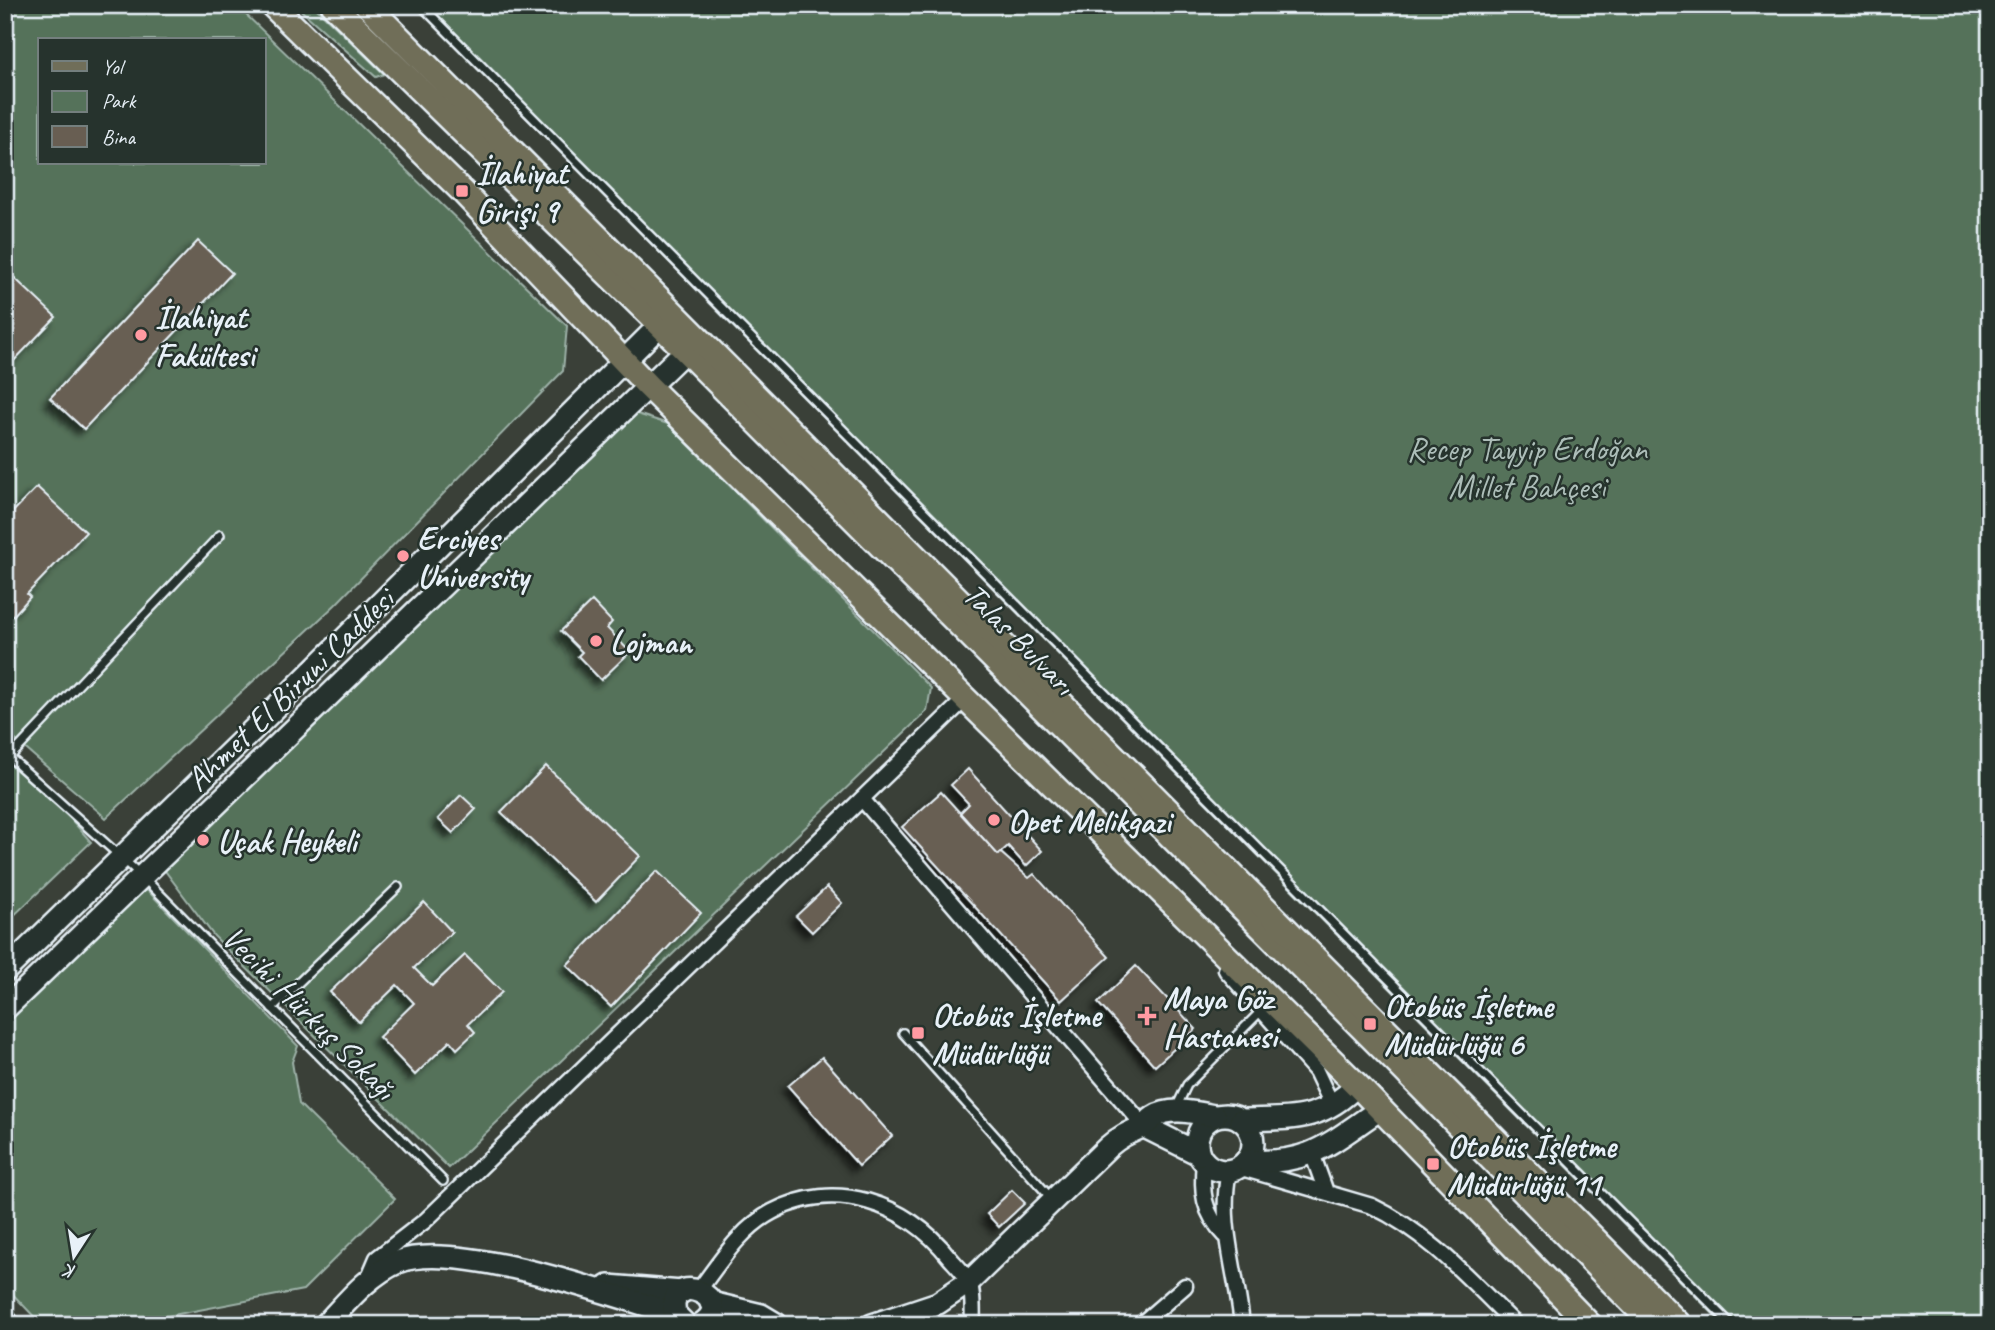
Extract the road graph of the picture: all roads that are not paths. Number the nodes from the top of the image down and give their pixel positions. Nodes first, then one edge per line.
1 (272, 5) edge
2 (333, 5) edge
3 (367, 5) edge
4 (421, 5) edge
5 (660, 325) junction
6 (685, 350) junction
7 (623, 361) junction
8 (649, 386) junction
9 (220, 535) dead end
10 (965, 699) junction
11 (8, 755) edge
12 (201, 780) junction
13 (862, 799) junction
14 (219, 800) junction
15 (122, 858) junction
16 (142, 876) junction
17 (398, 887) dead end
18 (1164, 897) junction
19 (5, 971) edge
20 (272, 1007) junction
21 (5, 1009) edge
22 (1261, 1011) junction
23 (903, 1033) dead end
24 (1357, 1085) junction
25 (1332, 1107) junction
26 (1379, 1110) junction
27 (1175, 1111) junction
28 (1215, 1116) junction
29 (1241, 1120) junction
30 (1145, 1126) junction
31 (1312, 1153) junction
32 (1201, 1158) junction
33 (1238, 1166) junction
34 (443, 1181) dead end
35 (1326, 1192) junction
36 (1054, 1202) junction
37 (1225, 1235) junction
38 (367, 1282) junction
39 (969, 1282) junction
40 (1185, 1286) dead end
41 (5, 1310) edge
42 (694, 1310) edge
43 (777, 1324) edge
44 (18, 1325) edge
45 (325, 1325) edge
46 (742, 1325) edge
47 (872, 1325) edge
48 (973, 1325) edge
49 (1140, 1325) edge
50 (1242, 1325) edge
51 (1516, 1325) edge
52 (1590, 1325) edge
53 (1654, 1325) edge
54 (1680, 1325) edge
55 (1732, 1325) edge

1 - 7 main road
2 - 5 main road, Talas Bulvarı
3 - 54 main road
4 - 55 lane
5 - 6 main road, Talas Bulvarı
5 - 7 street, Ahmet El Biruni Caddesi
6 - 8 street, Ahmet El Biruni Caddesi
6 - 53 main road, Talas Bulvarı
7 - 8 main road
7 - 12 street, Ahmet El Biruni Caddesi
8 - 10 main road
8 - 14 street, Ahmet El Biruni Caddesi
9 - 11 lane
10 - 13 street
10 - 18 main road
11 - 15 lane
12 - 14 street
12 - 15 street, Ahmet El Biruni Caddesi
13 - 30 street
13 - 38 street
14 - 16 street, Ahmet El Biruni Caddesi
15 - 16 lane, Vecihi Hürkuş Sokağı
15 - 19 street, Ahmet El Biruni Caddesi
16 - 20 lane, Vecihi Hürkuş Sokağı
16 - 21 street, Ahmet El Biruni Caddesi
17 - 20 lane
18 - 22 street
18 - 24 main road
20 - 34 lane, Vecihi Hürkuş Sokağı
22 - 25 street
22 - 27 lane
23 - 36 lane
24 - 25 street
24 - 26 main road
25 - 29 street
26 - 31 street
26 - 52 main road
27 - 28 street
27 - 30 street
28 - 29 street
28 - 32 street
29 - 33 street
30 - 32 street
30 - 36 street
31 - 33 street
31 - 35 street
32 - 33 street
32 - 37 street
33 - 35 street
33 - 37 street
35 - 51 street
36 - 39 street
37 - 50 street
38 - 42 street
38 - 45 street
39 - 42 street
39 - 47 street
39 - 48 street
40 - 49 street
41 - 44 lane
42 - 43 street
42 - 46 street

